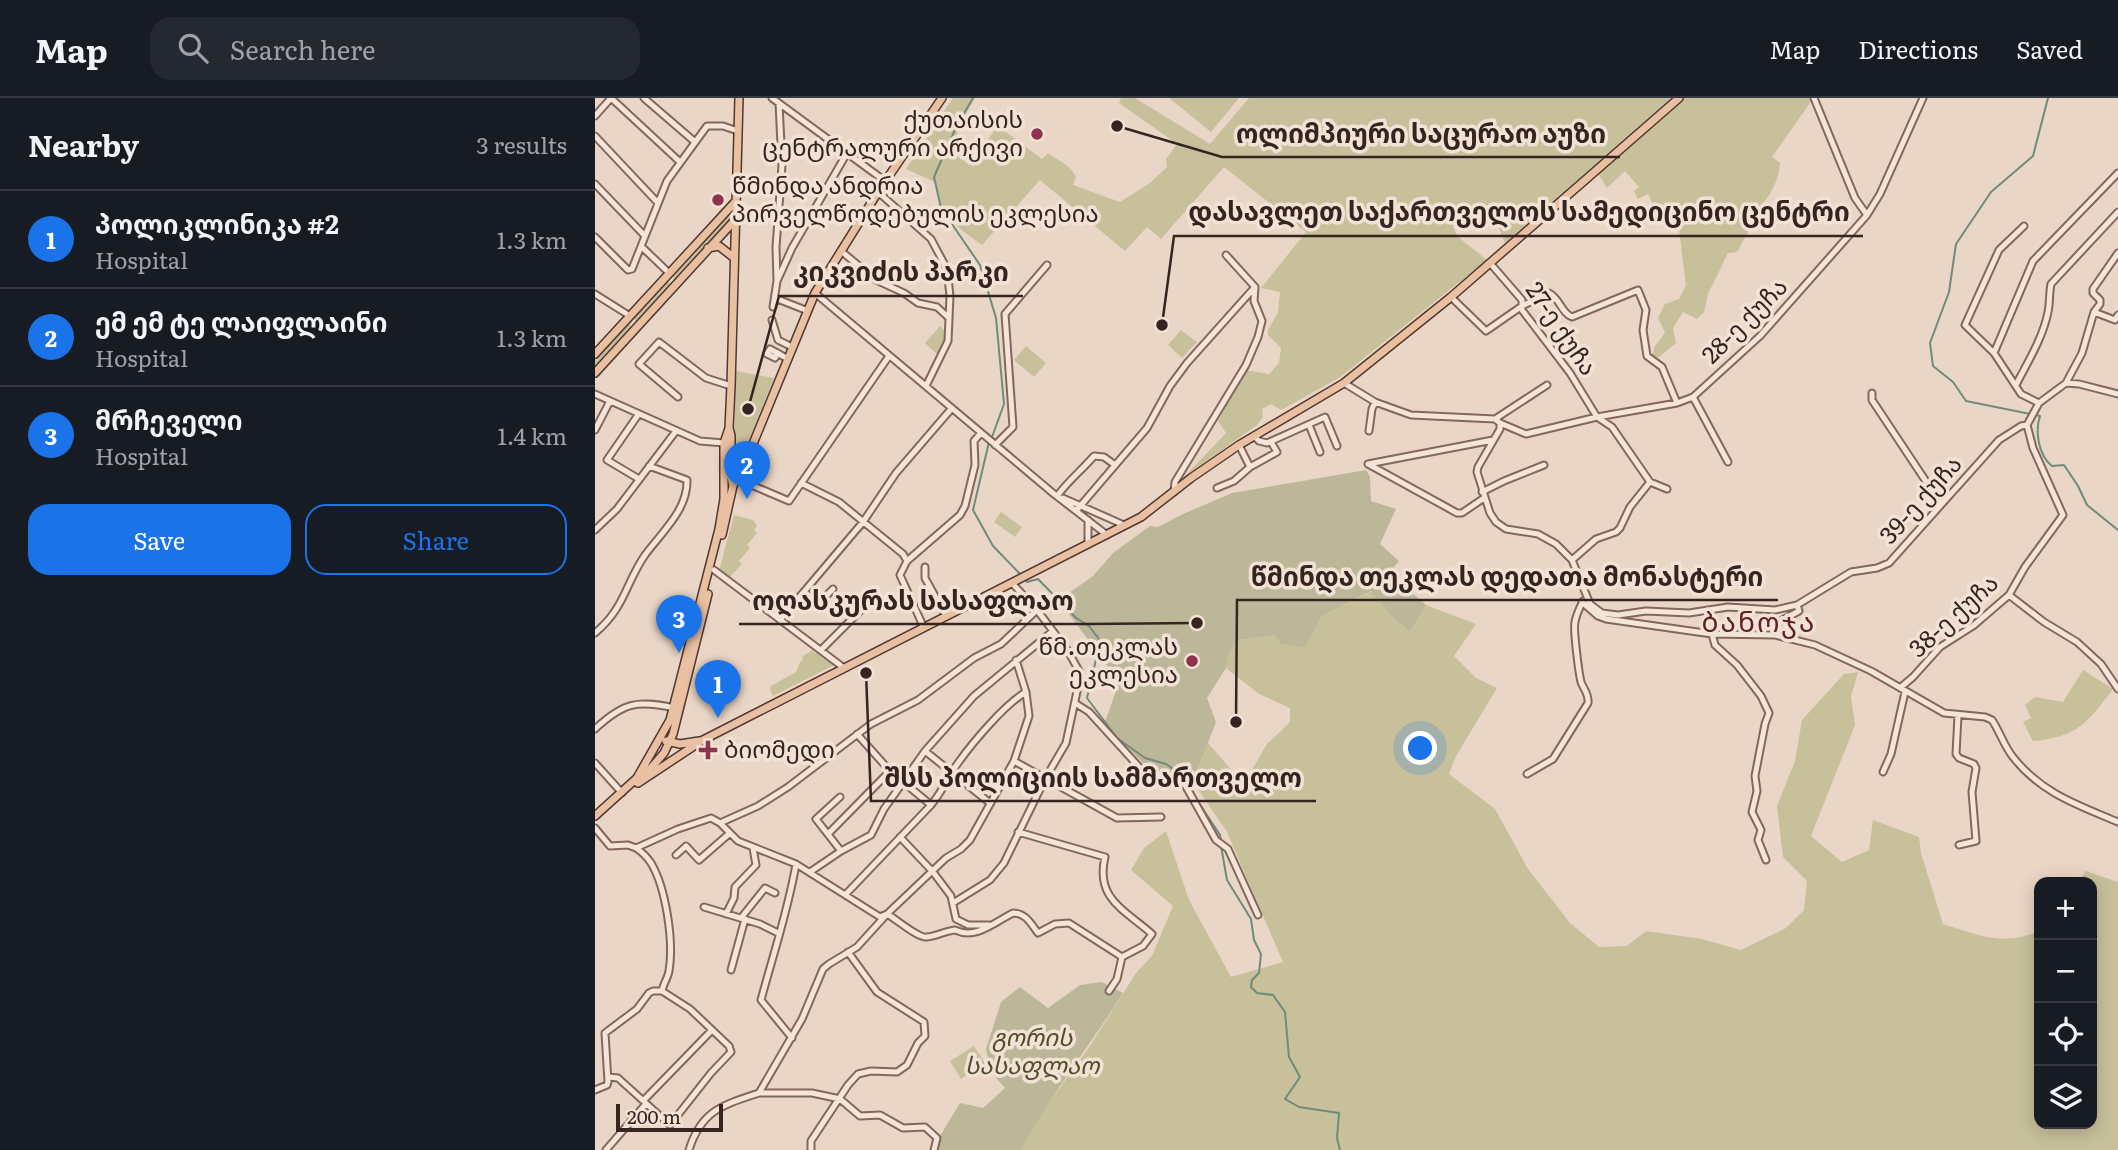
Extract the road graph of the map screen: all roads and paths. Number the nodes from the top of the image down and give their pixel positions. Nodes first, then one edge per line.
1 (611, 98) edge
2 (645, 98) edge
3 (739, 98) edge
4 (772, 98) edge
5 (942, 98) edge
6 (1679, 98) edge
7 (1814, 98) edge
8 (1923, 98) edge
9 (779, 103) junction
10 (595, 116) edge
11 (738, 131) junction
12 (595, 136) edge
13 (695, 142) junction
14 (847, 153) junction
15 (680, 162) junction
16 (2118, 173) edge
17 (885, 181) junction
18 (595, 184) edge
19 (878, 192) junction
20 (735, 202) junction
21 (658, 203) junction
22 (2118, 212) edge
23 (1867, 215) junction
24 (734, 220) junction
25 (2024, 226) dead end
26 (645, 236) junction
27 (595, 237) edge
28 (642, 246) junction
29 (707, 248) junction
30 (841, 251) junction
31 (2118, 253) edge
32 (1226, 255) dead end
33 (733, 257) junction
34 (1490, 263) junction
35 (1047, 265) dead end
36 (669, 273) junction
37 (777, 281) junction
38 (676, 283) junction
39 (1255, 287) junction
40 (815, 293) junction
41 (595, 294) edge
42 (1451, 297) junction
43 (775, 298) junction
44 (1522, 306) junction
45 (773, 307) dead end
46 (808, 311) junction
47 (2094, 312) junction
48 (630, 316) junction
49 (949, 318) junction
50 (2117, 319) edge
51 (772, 320) dead end
52 (640, 324) junction
53 (792, 347) junction
54 (778, 353) dead end
55 (1994, 353) junction
56 (595, 355) edge
57 (889, 356) junction
58 (787, 359) junction
59 (595, 373) edge
60 (1344, 383) junction
61 (2066, 383) junction
62 (731, 386) junction
63 (926, 386) junction
64 (1547, 386) dead end
65 (2016, 386) junction
66 (1872, 393) dead end
67 (595, 394) edge
68 (2118, 394) edge
69 (678, 397) dead end
70 (1693, 397) junction
71 (610, 401) junction
72 (1375, 402) junction
73 (1677, 403) junction
74 (2037, 407) junction
75 (952, 408) junction
76 (638, 415) junction
77 (1597, 417) junction
78 (1497, 421) junction
79 (1309, 425) junction
80 (2027, 425) junction
81 (595, 430) edge
82 (676, 430) junction
83 (1369, 430) dead end
84 (983, 435) junction
85 (1254, 436) junction
86 (1493, 440) junction
87 (1272, 442) junction
88 (728, 444) junction
89 (751, 444) junction
90 (994, 444) junction
91 (1239, 445) junction
92 (1337, 446) dead end
93 (1321, 452) dead end
94 (1728, 463) dead end
95 (1115, 465) junction
96 (1544, 465) dead end
97 (649, 466) junction
98 (1250, 467) junction
99 (732, 474) junction
100 (639, 479) junction
101 (1650, 482) junction
102 (801, 483) junction
103 (1217, 488) dead end
104 (1667, 489) dead end
105 (1174, 492) junction
106 (1056, 495) junction
107 (1483, 495) junction
108 (1941, 504) junction
109 (1078, 508) junction
110 (1088, 520) junction
111 (1106, 521) junction
112 (863, 522) junction
113 (1126, 526) junction
114 (1097, 528) junction
115 (595, 530) edge
116 (1109, 534) junction
117 (1088, 544) junction
118 (1572, 560) junction
119 (907, 561) junction
120 (925, 567) dead end
121 (714, 570) junction
122 (1016, 581) junction
123 (833, 589) dead end
124 (804, 592) junction
125 (2009, 595) junction
126 (1585, 596) junction
127 (872, 599) dead end
128 (1583, 603) junction
129 (1797, 606) junction
130 (1037, 610) junction
131 (946, 616) junction
132 (780, 620) junction
133 (595, 624) edge
134 (923, 628) junction
135 (1053, 631) junction
136 (597, 632) edge
137 (1712, 634) junction
138 (1775, 635) junction
139 (821, 650) junction
140 (1016, 660) junction
141 (844, 668) junction
142 (2118, 689) edge
143 (1903, 690) junction
144 (1026, 692) junction
145 (1075, 703) junction
146 (675, 708) junction
147 (1958, 716) junction
148 (595, 729) edge
149 (857, 734) junction
150 (703, 740) junction
151 (670, 742) junction
152 (659, 743) junction
153 (665, 750) junction
154 (925, 751) junction
155 (684, 752) junction
156 (1014, 761) junction
157 (595, 762) edge
158 (890, 771) junction
159 (951, 772) junction
160 (1883, 772) dead end
161 (1527, 774) dead end
162 (1045, 779) junction
163 (904, 780) junction
164 (638, 783) junction
165 (622, 793) junction
166 (840, 797) dead end
167 (990, 803) junction
168 (931, 805) junction
169 (1161, 817) dead end
170 (595, 818) edge
171 (2118, 822) edge
172 (720, 823) junction
173 (595, 828) edge
174 (1018, 832) junction
175 (730, 833) junction
176 (828, 834) junction
177 (900, 837) junction
178 (1959, 845) dead end
179 (636, 848) junction
180 (753, 848) junction
181 (841, 851) junction
182 (675, 855) dead end
183 (1766, 860) dead end
184 (796, 864) junction
185 (810, 872) junction
186 (933, 872) junction
187 (775, 893) dead end
188 (846, 894) junction
189 (953, 903) junction
190 (704, 907) dead end
191 (726, 914) junction
192 (1258, 915) dead end
193 (882, 917) junction
194 (743, 919) junction
195 (989, 925) junction
196 (778, 933) junction
197 (849, 952) junction
198 (1122, 957) junction
199 (731, 970) dead end
200 (1109, 990) dead end
201 (662, 991) junction
202 (712, 1030) junction
203 (792, 1038) junction
204 (609, 1077) junction
205 (595, 1090) edge
206 (759, 1093) junction
207 (840, 1099) junction
208 (645, 1102) junction
209 (606, 1150) edge
210 (689, 1150) edge
211 (811, 1150) edge
212 (934, 1150) edge

1 - 10 street
1 - 15 street
2 - 13 street
3 - 11 main road
4 - 9 street
5 - 17 main road
6 - 34 main road
7 - 23 street
8 - 23 street, 28-ე ქუჩა
9 - 14 street
9 - 37 street
11 - 13 street
11 - 20 main road
12 - 21 street
13 - 15 street
14 - 17 street
14 - 37 street
15 - 21 street
16 - 55 street
17 - 19 main road
18 - 26 street
19 - 30 main road
19 - 49 street
20 - 24 main road
20 - 36 main road
21 - 26 street
22 - 65 street
23 - 70 street, 28-ე ქუჩა
24 - 29 main road
24 - 33 main road
25 - 55 street
26 - 28 street
27 - 28 street
28 - 36 street
29 - 33 main road
29 - 38 main road
30 - 40 main road
30 - 49 street
31 - 47 street
32 - 39 street
33 - 62 main road
34 - 42 main road
34 - 44 street, 27-ე ქუჩა
35 - 90 street
36 - 38 main road
36 - 48 main road
37 - 43 street
38 - 52 main road
39 - 95 street
39 - 105 street
40 - 46 main road
40 - 57 street
41 - 48 street
42 - 44 street
42 - 60 main road
43 - 45 street
43 - 46 street
44 - 73 street
44 - 77 street, 27-ე ქუჩა
46 - 53 main road
47 - 50 street
47 - 61 street
48 - 52 main road
48 - 56 main road
49 - 63 street
51 - 53 street
52 - 59 main road
53 - 58 main road
54 - 58 street
55 - 65 street
57 - 63 street
57 - 102 street
58 - 89 main road
60 - 72 street, 28-ე ქუჩა
60 - 85 main road
61 - 68 street
61 - 74 street
62 - 69 street
62 - 88 main road
63 - 75 street
64 - 78 street
65 - 74 street
66 - 108 street
67 - 71 street
70 - 73 street, 28-ე ქუჩა
70 - 94 street
71 - 76 street
71 - 81 street
72 - 78 street, 28-ე ქუჩა
72 - 83 street
73 - 77 street, 28-ე ქუჩა
74 - 80 street
75 - 84 street
75 - 112 street
76 - 82 street
76 - 100 street
77 - 78 street, 28-ე ქუჩა
77 - 101 street, 27-ე ქუჩა
78 - 86 street
79 - 87 street
79 - 92 street
79 - 93 street
80 - 108 street, 39-ე ქუჩა
80 - 125 street, 38-ე ქუჩა
82 - 88 street
82 - 97 street
84 - 90 street
84 - 119 street
85 - 87 street
85 - 91 main road
86 - 107 street
86 - 107 street
87 - 98 street
88 - 89 main road
88 - 99 main road
89 - 99 main road
90 - 106 street
91 - 98 street
91 - 105 main road
95 - 106 street
95 - 109 street
96 - 107 street
97 - 100 street
97 - 136 street
98 - 103 street
99 - 102 street
99 - 121 main road
99 - 146 main road
100 - 115 street
101 - 104 street
101 - 118 street
102 - 112 street
105 - 113 main road
106 - 109 street
107 - 118 street
108 - 129 street, 39-ე ქუჩა
109 - 110 street
109 - 111 street
110 - 114 street
110 - 117 street
111 - 113 street
111 - 114 street
111 - 116 street
112 - 119 street
112 - 124 street
113 - 116 main road
114 - 116 street
116 - 117 main road
117 - 122 main road
118 - 126 street
119 - 134 street
120 - 131 street
121 - 132 street
121 - 151 main road
122 - 130 street
122 - 131 main road
123 - 124 street
124 - 132 street
125 - 142 street
125 - 143 street, 38-ე ქუჩა
126 - 128 street
126 - 129 street
127 - 139 street
128 - 137 street
128 - 161 street
129 - 138 street, 39-ე ქუჩა
130 - 135 street
130 - 149 street
131 - 134 main road
132 - 139 street
133 - 136 street
134 - 141 main road
135 - 140 street
135 - 145 street
137 - 138 street
137 - 183 street
138 - 143 street
139 - 141 street
140 - 144 street
140 - 154 street
141 - 150 main road
143 - 147 street
143 - 160 street
144 - 156 street
144 - 159 street
145 - 162 street
145 - 192 street
146 - 148 street
146 - 152 main road
147 - 171 street
147 - 178 street
149 - 158 street
149 - 172 street
150 - 151 main road
150 - 155 main road
151 - 152 main road
151 - 153 main road
152 - 153 main road
152 - 165 main road
153 - 155 main road
153 - 164 main road
154 - 159 street
154 - 163 street
155 - 164 main road
156 - 162 street
156 - 167 street
157 - 165 street
158 - 163 street
158 - 176 street
159 - 167 street
159 - 168 street
162 - 169 street
162 - 174 street
163 - 168 street
163 - 181 street
164 - 170 main road
165 - 170 main road
166 - 176 street
167 - 186 street
168 - 177 street
172 - 175 street
172 - 179 street
173 - 179 street
174 - 189 street
174 - 198 street
175 - 180 street
175 - 182 street
176 - 181 street
177 - 186 street
177 - 188 street
179 - 201 street
180 - 184 street
180 - 191 street
181 - 185 street
184 - 185 street
184 - 196 street
185 - 188 street
186 - 189 street
186 - 193 street
187 - 194 street
188 - 193 street
189 - 195 street
190 - 191 street
191 - 194 street
193 - 195 street
193 - 197 street
194 - 196 street
194 - 199 street
195 - 198 street
196 - 203 street
197 - 203 street
197 - 207 street
198 - 200 street
201 - 202 street
201 - 204 street
202 - 208 street
202 - 208 street
203 - 206 street
204 - 205 street
204 - 208 street
206 - 207 street
206 - 210 street
207 - 211 street
207 - 212 street
208 - 209 street

